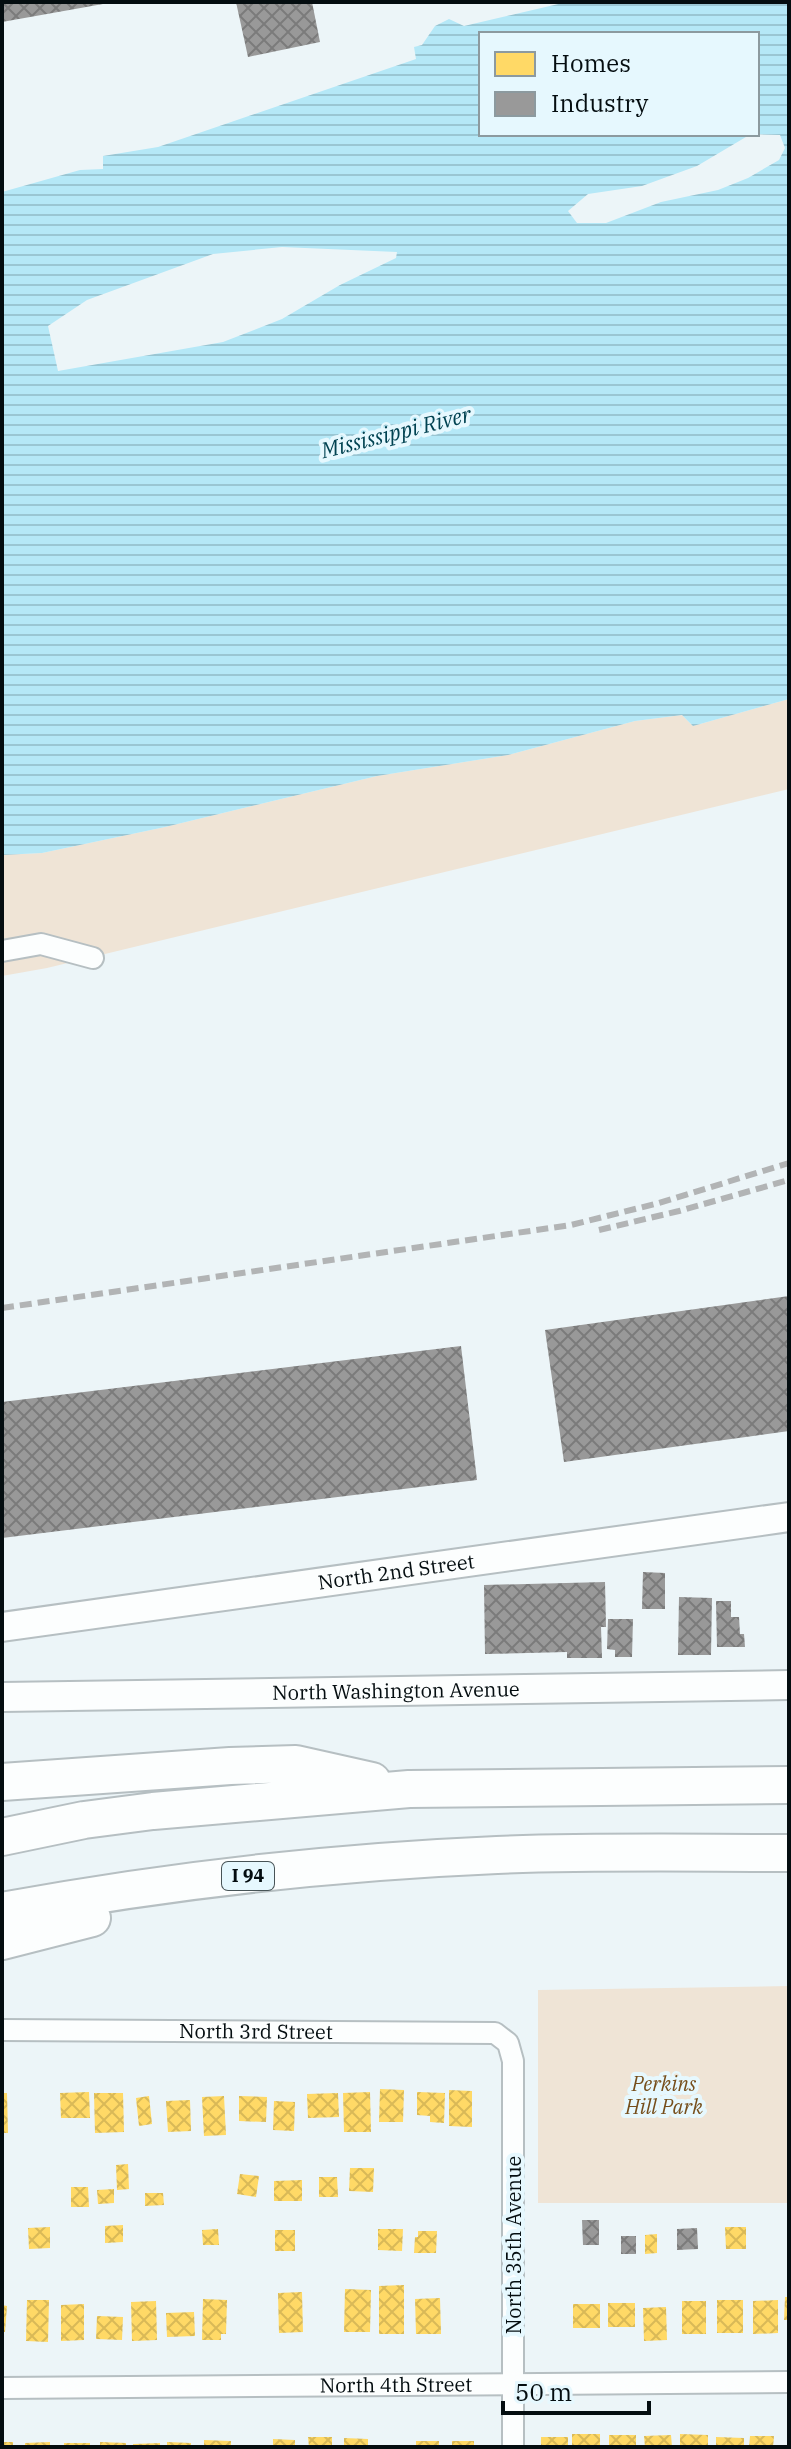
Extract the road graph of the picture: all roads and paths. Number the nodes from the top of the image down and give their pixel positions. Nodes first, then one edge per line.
1 (2, 951) edge
2 (93, 958) dead end
3 (789, 1517) edge
4 (2, 1627) edge
5 (789, 1685) edge
6 (2, 1697) edge
7 (2, 1782) edge
8 (789, 1785) edge
9 (409, 1789) junction
10 (2, 1837) edge
11 (789, 1853) edge
12 (496, 1855) junction
13 (2, 1911) edge
14 (2, 1941) edge
15 (2, 2030) edge
16 (508, 2043) joint
17 (789, 2382) edge
18 (514, 2384) junction
19 (2, 2388) edge
20 (513, 2447) edge

1 - 2 street
3 - 4 street, North 2nd Street
5 - 6 street, North Washington Avenue
7 - 9 highway
8 - 9 highway
9 - 10 highway
11 - 12 highway, I 94
12 - 13 highway, I 94
12 - 14 highway
15 - 16 street, North 3rd Street
16 - 18 street, North 35th Avenue
17 - 18 street, North 4th Street
18 - 19 street, North 4th Street
18 - 20 street, North 35th Avenue

